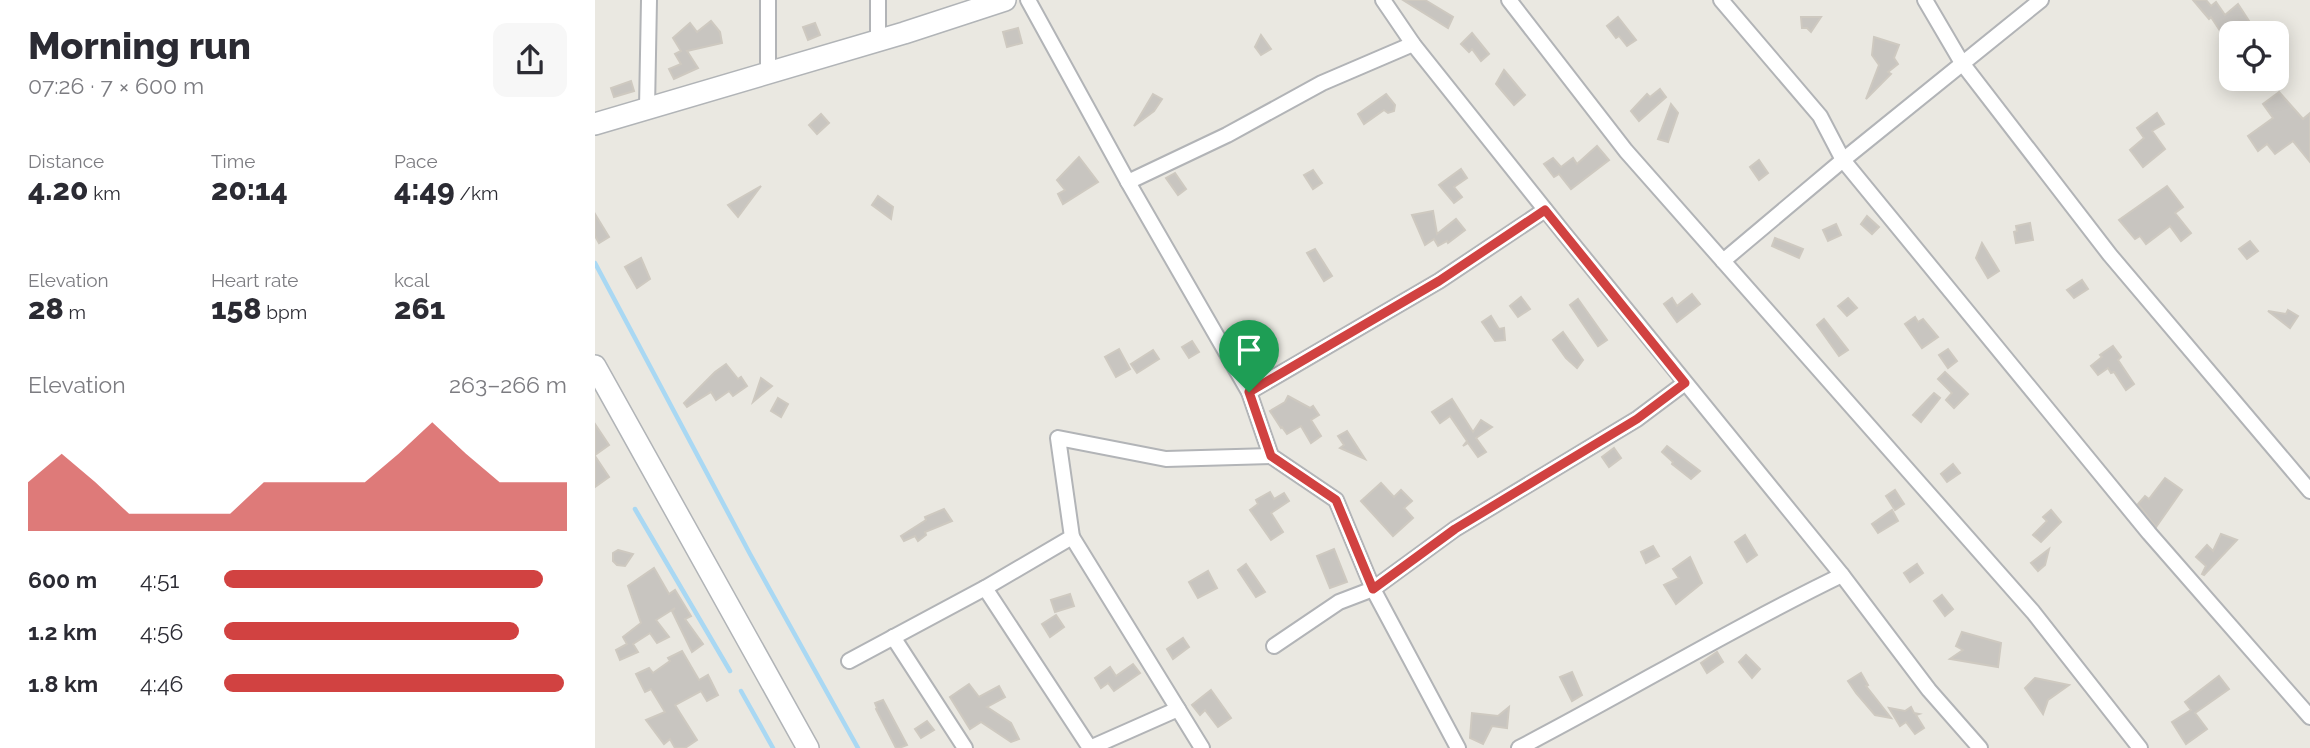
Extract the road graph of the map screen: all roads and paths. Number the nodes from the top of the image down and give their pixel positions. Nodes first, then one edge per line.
1 (649, 0) edge
2 (768, 0) edge
3 (878, 0) edge
4 (1028, 0) edge
5 (1384, 0) edge
6 (1509, 0) edge
7 (1721, 0) edge
8 (1924, 0) edge
9 (2041, 0) edge
10 (994, 2) edge
11 (878, 40) junction
12 (1413, 44) junction
13 (1962, 63) junction
14 (768, 72) junction
15 (647, 108) junction
16 (595, 124) edge
17 (1843, 160) junction
18 (1128, 182) junction
19 (1545, 210) junction
20 (1723, 261) junction
21 (595, 366) edge
22 (1685, 383) junction
23 (1249, 392) junction
24 (1271, 456) junction
25 (2310, 491) edge
26 (1072, 537) junction
27 (1842, 575) junction
28 (985, 588) junction
29 (1373, 589) junction
30 (893, 637) junction
31 (1275, 646) dead end
32 (849, 661) dead end
33 (1178, 709) junction
34 (2310, 718) edge
35 (808, 748) edge
36 (965, 748) edge
37 (1090, 748) edge
38 (1202, 748) edge
39 (1458, 748) edge
40 (1518, 748) edge
41 (1980, 748) edge
42 (2140, 748) edge

1 - 15 street
2 - 14 street
3 - 11 street
4 - 18 street
5 - 12 street
6 - 20 street
7 - 17 street
8 - 13 street
9 - 13 street
10 - 11 street
11 - 14 street
12 - 18 street
12 - 19 street
13 - 17 street
13 - 25 street
14 - 15 street
15 - 16 street
17 - 20 street
17 - 34 street
18 - 23 street
19 - 22 street
19 - 23 street
20 - 42 street
21 - 35 street
22 - 27 street
22 - 29 street
23 - 24 street
24 - 26 street
24 - 29 street
26 - 28 street
26 - 33 street
27 - 40 street
27 - 41 street
28 - 30 street
28 - 37 street
29 - 31 street
29 - 39 street
30 - 32 street
30 - 36 street
33 - 37 street
33 - 38 street

